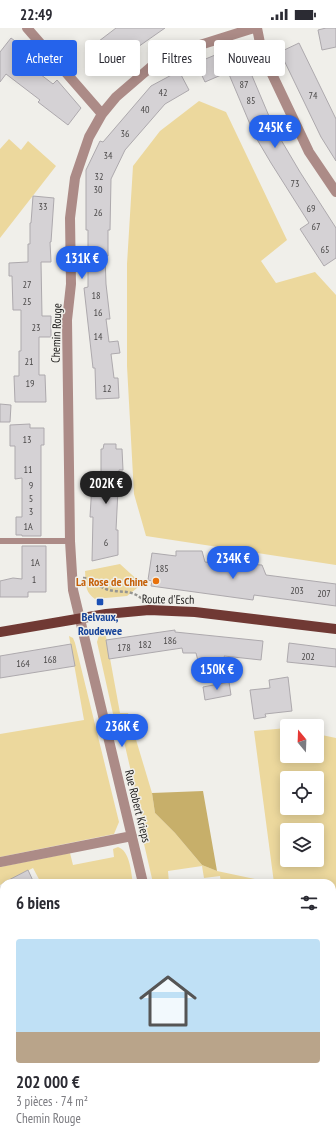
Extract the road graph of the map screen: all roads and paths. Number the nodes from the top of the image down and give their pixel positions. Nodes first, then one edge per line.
1 (27, 28) edge
2 (256, 28) edge
3 (102, 114) junction
4 (336, 192) edge
5 (0, 541) edge
6 (70, 541) junction
7 (73, 579) junction
8 (149, 610) junction
9 (79, 618) junction
10 (336, 629) edge
11 (0, 632) edge
12 (132, 836) junction
13 (0, 862) edge
14 (142, 879) edge

1 - 3 street
2 - 3 street, Chemin Rouge
2 - 4 street
3 - 6 street, Chemin Rouge
5 - 6 lane
6 - 7 street, Chemin Rouge
7 - 8 path
7 - 9 street, Chemin Rouge
8 - 9 main road, Route d'Esch
8 - 10 main road, Route d'Esch
9 - 11 main road, Route d'Esch
9 - 12 street, Rue Robert Krieps
12 - 13 street
12 - 14 street, Rue Robert Krieps

